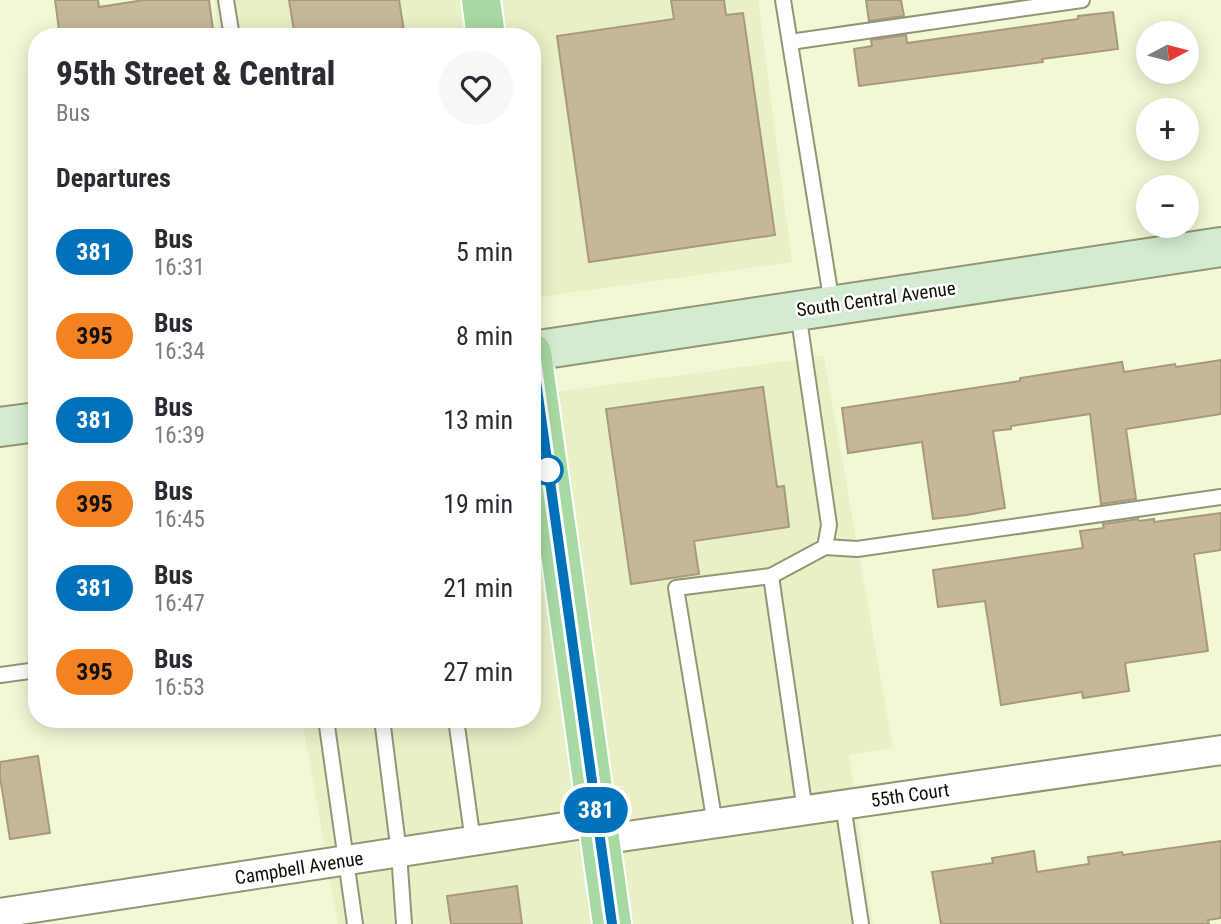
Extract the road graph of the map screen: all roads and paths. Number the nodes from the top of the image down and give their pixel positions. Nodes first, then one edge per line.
1 (226, 0) edge
2 (481, 0) edge
3 (783, 0) edge
4 (1082, 0) edge
5 (231, 28) edge
6 (485, 28) edge
7 (790, 42) junction
8 (1221, 247) edge
9 (815, 308) junction
10 (541, 351) edge
11 (541, 417) edge
12 (28, 423) edge
13 (0, 428) edge
14 (1221, 497) edge
15 (825, 547) junction
16 (771, 576) junction
17 (28, 671) edge
18 (0, 675) edge
19 (327, 728) edge
20 (383, 728) edge
21 (457, 728) edge
22 (1221, 750) edge
23 (843, 805) junction
24 (805, 811) junction
25 (715, 824) junction
26 (598, 832) junction
27 (473, 842) junction
28 (399, 853) junction
29 (345, 860) junction
30 (0, 913) edge
31 (355, 924) edge
32 (404, 924) edge
33 (612, 924) edge
34 (858, 924) edge

1 - 5 lane
2 - 6 main road
3 - 7 lane
4 - 7 lane
7 - 9 lane
8 - 9 street, South Central Avenue
9 - 10 street, South Central Avenue
9 - 15 lane
11 - 26 main road
12 - 13 street
14 - 15 lane
15 - 16 lane
16 - 24 lane
16 - 25 lane
17 - 18 lane
19 - 29 lane
20 - 28 lane
21 - 27 lane
22 - 23 street, 55th Court
23 - 24 street, 55th Court
23 - 34 lane
24 - 25 street, 55th Court
25 - 26 street, 55th Court
26 - 27 street, Campbell Avenue
26 - 33 main road
27 - 28 street, Campbell Avenue
28 - 29 street, Campbell Avenue
28 - 32 lane
29 - 30 street, Campbell Avenue
29 - 31 lane

